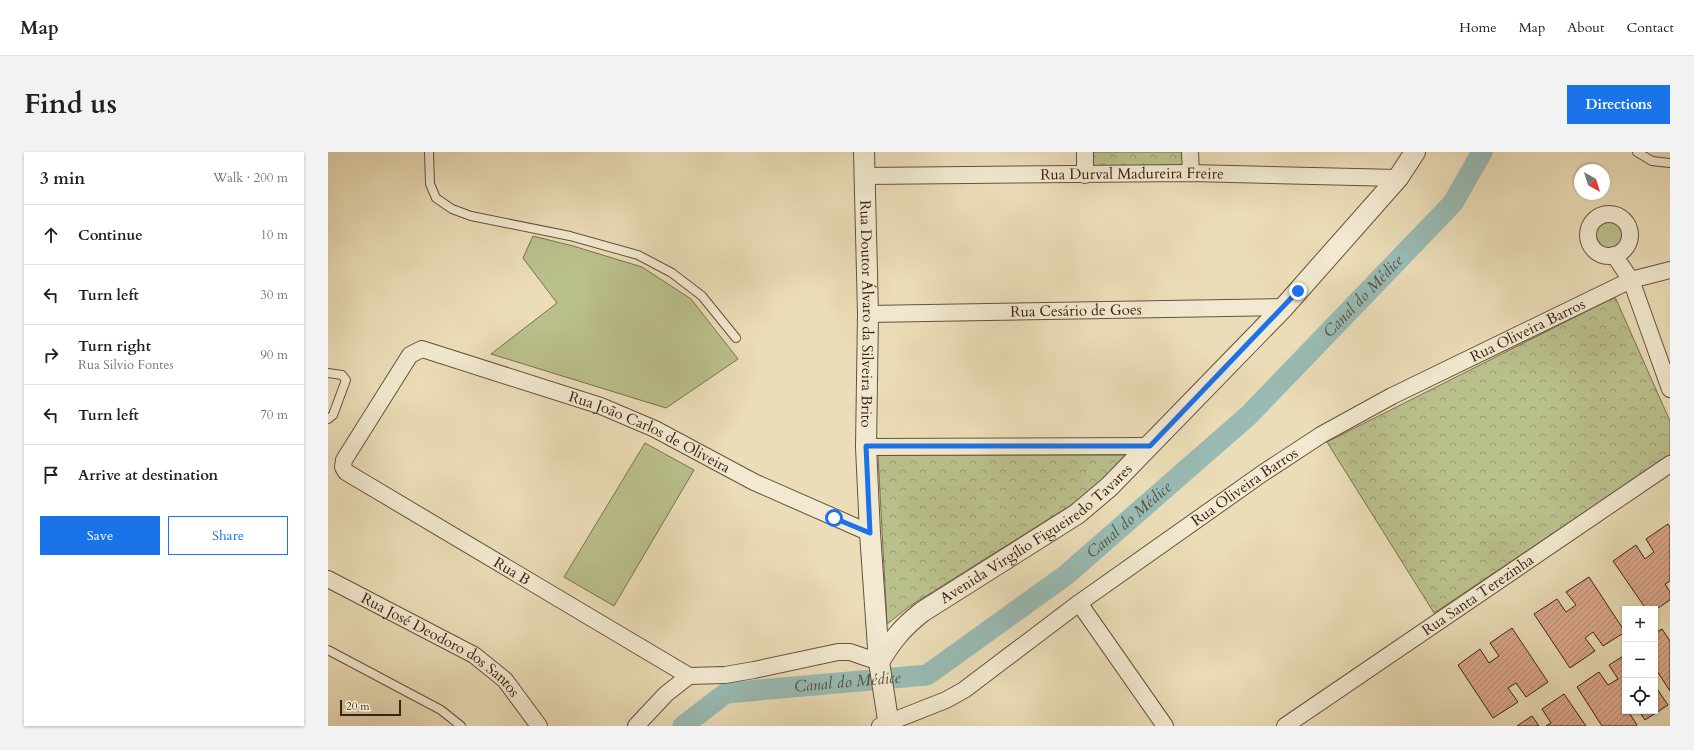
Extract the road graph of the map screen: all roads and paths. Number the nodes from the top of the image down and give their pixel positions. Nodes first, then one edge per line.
1 (430, 152) edge
2 (864, 152) edge
3 (1085, 152) edge
4 (1190, 152) edge
5 (1416, 152) edge
6 (1637, 152) edge
7 (1670, 163) edge
8 (1191, 173) junction
9 (1085, 175) junction
10 (865, 176) junction
11 (1398, 178) junction
12 (1614, 255) dead end
13 (1670, 270) edge
14 (1631, 280) junction
15 (1284, 306) junction
16 (868, 314) junction
17 (736, 338) dead end
18 (328, 373) edge
19 (1670, 389) edge
20 (328, 419) edge
21 (866, 446) junction
22 (1150, 446) junction
23 (344, 460) joint
24 (1670, 464) edge
25 (870, 533) junction
26 (328, 579) edge
27 (1079, 603) junction
28 (328, 650) edge
29 (880, 664) junction
30 (689, 676) junction
31 (887, 722) edge
32 (461, 726) edge
33 (539, 726) edge
34 (636, 726) edge
35 (1165, 726) edge
36 (1285, 726) edge

1 - 17 lane
2 - 10 street, Rua Doutor Álvaro da Silveira Brito
3 - 9 street
4 - 8 street
5 - 11 street, Avenida Virgílio Figueiredo Tavares
6 - 7 lane
8 - 9 street, Rua Durval Madureira Freire
8 - 11 street, Rua Durval Madureira Freire
9 - 10 street, Rua Durval Madureira Freire
10 - 16 street, Rua Doutor Álvaro da Silveira Brito
11 - 15 street, Avenida Virgílio Figueiredo Tavares
12 - 14 street
13 - 14 street, Rua Oliveira Barros
14 - 19 street
14 - 27 street, Rua Oliveira Barros
15 - 16 street, Rua Cesário de Goes
15 - 22 street, Avenida Virgílio Figueiredo Tavares
16 - 21 street, Rua Doutor Álvaro da Silveira Brito
18 - 20 lane
21 - 22 street
21 - 25 street, Rua Doutor Álvaro da Silveira Brito
22 - 29 street, Avenida Virgílio Figueiredo Tavares
23 - 25 street, Rua João Carlos de Oliveira
23 - 30 street, Rua B
24 - 36 street, Rua Santa Terezinha
25 - 29 street, Rua Doutor Álvaro da Silveira Brito
26 - 33 street, Rua José Deodoro dos Santos
27 - 31 street, Rua Oliveira Barros
27 - 35 street
28 - 32 lane
29 - 30 street
29 - 31 street, Rua Doutor Álvaro da Silveira Brito
30 - 34 street

